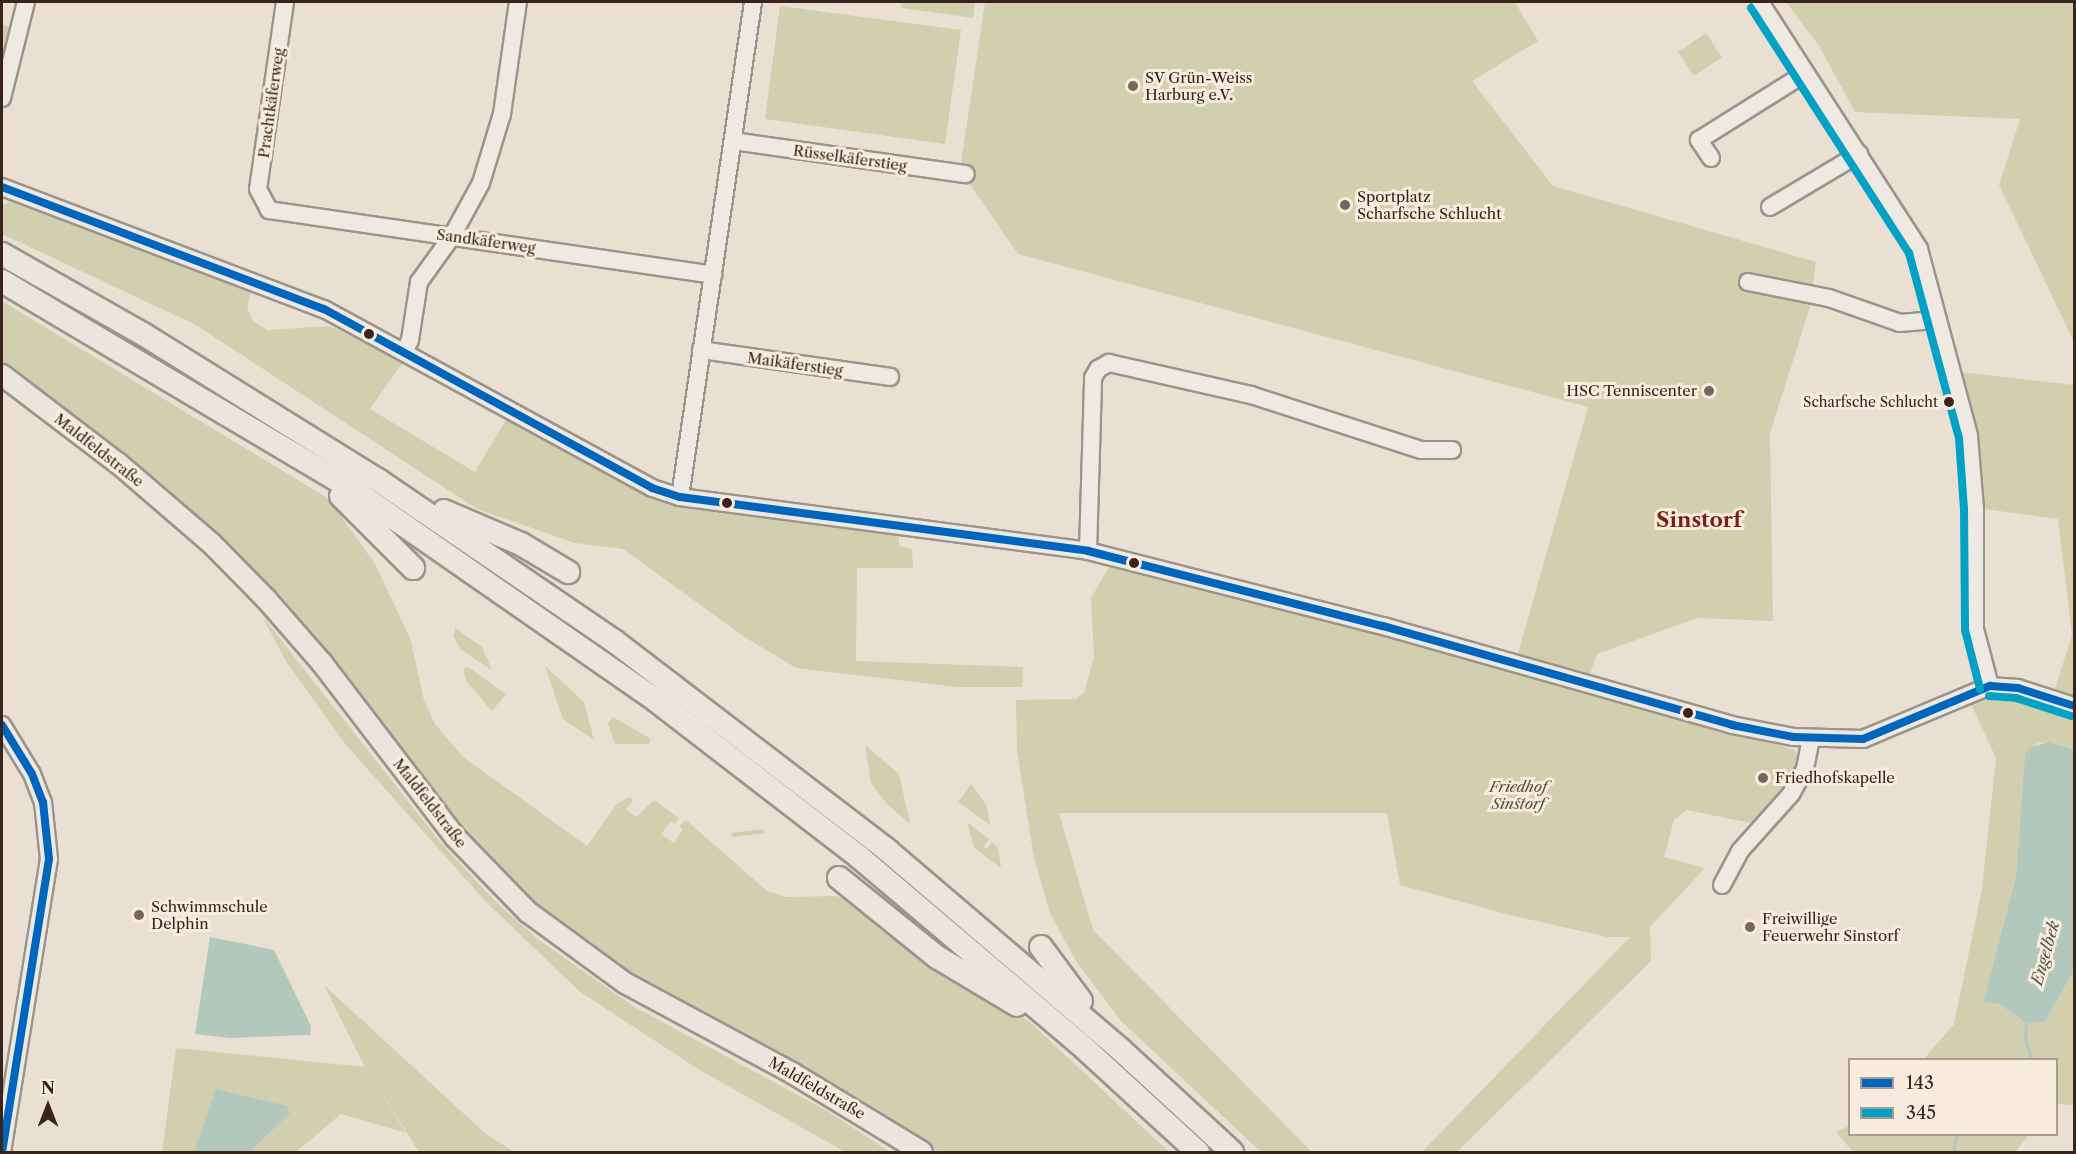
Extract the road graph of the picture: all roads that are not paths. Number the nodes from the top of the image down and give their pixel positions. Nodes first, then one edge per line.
1 (26, 2) edge
2 (285, 2) edge
3 (518, 2) edge
4 (753, 2) edge
5 (1760, 2) edge
6 (1806, 73) junction
7 (2, 98) edge
8 (733, 141) junction
9 (1859, 154) junction
10 (1711, 158) dead end
11 (966, 174) dead end
12 (2, 187) edge
13 (263, 203) joint
14 (1770, 207) dead end
15 (452, 236) junction
16 (2, 254) edge
17 (713, 275) junction
18 (2, 281) edge
19 (1748, 282) dead end
20 (1938, 320) junction
21 (701, 350) junction
22 (404, 352) junction
23 (2, 375) edge
24 (890, 377) dead end
25 (1452, 450) dead end
26 (298, 456) junction
27 (378, 480) junction
28 (680, 497) junction
29 (1088, 551) junction
30 (413, 568) dead end
31 (568, 572) dead end
32 (1990, 686) junction
33 (2074, 706) edge
34 (2, 725) edge
35 (1811, 739) junction
36 (839, 878) dead end
37 (1722, 885) dead end
38 (1041, 947) dead end
39 (1080, 1044) junction
40 (1120, 1049) junction
41 (2, 1152) edge
42 (922, 1152) edge
43 (1197, 1152) edge
44 (1232, 1152) edge

1 - 7 street
2 - 13 street, Prachtkäferweg
3 - 15 street
4 - 8 street
5 - 6 street
6 - 9 street
6 - 10 street
8 - 11 street, Rüsselkäferstieg
8 - 17 street
9 - 14 street
9 - 20 street
12 - 22 street
13 - 15 street, Sandkäferweg
15 - 17 street, Sandkäferweg
15 - 22 street
16 - 27 highway
17 - 21 street
18 - 26 highway
19 - 20 street
20 - 32 street
21 - 24 street, Maikäferstieg
21 - 28 street
22 - 28 street
23 - 42 main road, Maldfeldstraße
25 - 29 street
26 - 30 highway
26 - 39 highway
27 - 31 highway
27 - 40 highway
28 - 29 street
29 - 35 street
32 - 33 street
32 - 35 street
34 - 41 street
35 - 37 street
36 - 39 highway
38 - 40 highway
39 - 43 highway
40 - 44 highway

